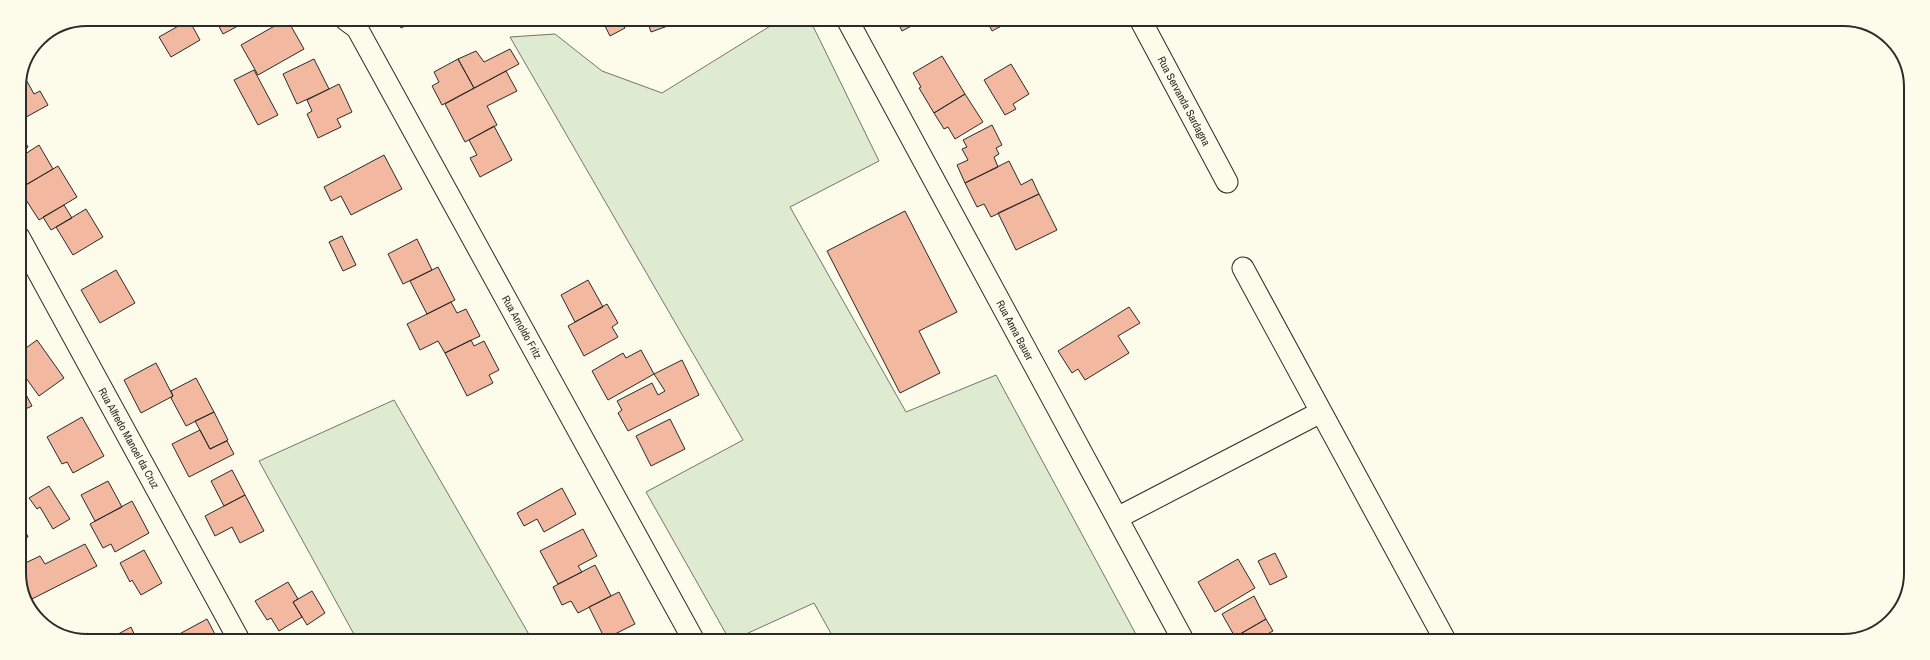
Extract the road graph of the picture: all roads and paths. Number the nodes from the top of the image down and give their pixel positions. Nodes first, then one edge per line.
1 (354, 26) edge
2 (851, 26) edge
3 (1144, 26) edge
4 (1227, 182) dead end
5 (26, 251) edge
6 (1243, 268) dead end
7 (1321, 412) junction
8 (1117, 518) junction
9 (236, 634) edge
10 (690, 634) edge
11 (1180, 634) edge
12 (1442, 634) edge

1 - 10 street, Rua Arnoldo Fritz
2 - 8 street, Rua Anna Bauer
3 - 4 street, Rua Servanda Sardagna
5 - 9 street, Rua Alfredo Manoel da Cruz
6 - 7 street
7 - 8 street
7 - 12 street
8 - 11 street, Rua Anna Bauer

